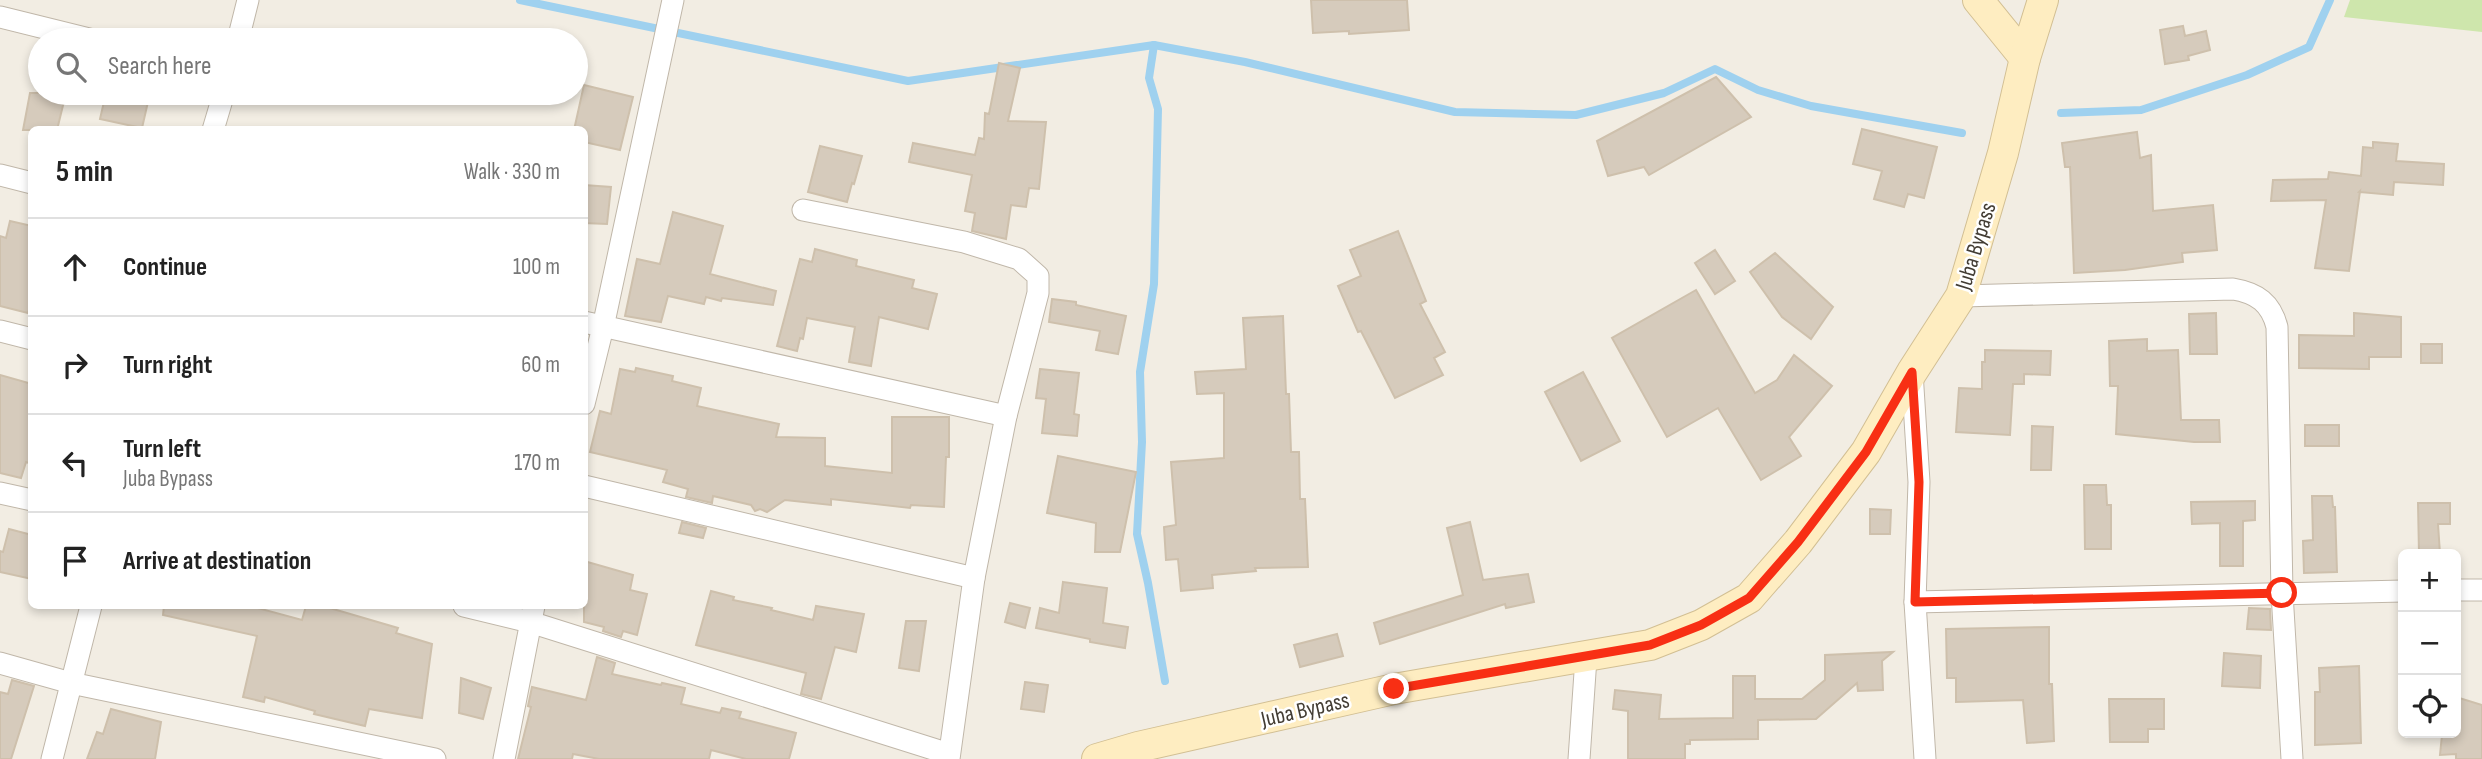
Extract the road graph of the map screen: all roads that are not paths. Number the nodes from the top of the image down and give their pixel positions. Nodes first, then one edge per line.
1 (248, 0) edge
2 (673, 0) edge
3 (1978, 0) edge
4 (2043, 0) edge
5 (0, 18) edge
6 (42, 28) edge
7 (241, 28) edge
8 (2025, 58) junction
9 (220, 105) edge
10 (214, 126) edge
11 (0, 175) edge
12 (28, 182) edge
13 (803, 210) dead end
14 (1961, 296) junction
15 (594, 324) edge
16 (0, 331) edge
17 (28, 338) edge
18 (588, 372) edge
19 (1912, 372) junction
20 (1006, 416) junction
21 (588, 487) edge
22 (0, 493) edge
23 (28, 499) edge
24 (974, 578) junction
25 (2461, 590) edge
26 (2482, 590) edge
27 (2398, 591) edge
28 (2282, 593) junction
29 (1915, 602) junction
30 (90, 609) edge
31 (490, 609) edge
32 (532, 614) edge
33 (1586, 658) junction
34 (0, 663) edge
35 (71, 683) junction
36 (1163, 750) edge
37 (949, 756) edge
38 (52, 759) edge
39 (436, 759) edge
40 (504, 759) edge
41 (1097, 759) edge
42 (1579, 759) edge
43 (1925, 759) edge
44 (2292, 759) edge

1 - 7 street
2 - 15 street
3 - 8 main road
4 - 8 main road, Juba Bypass
5 - 6 street
8 - 14 main road, Juba Bypass
9 - 10 street
11 - 12 street
13 - 20 street
14 - 19 main road, Juba Bypass
14 - 28 street
15 - 18 street
15 - 20 street
16 - 17 street
19 - 29 street
19 - 33 main road, Juba Bypass
20 - 24 street
21 - 24 street
22 - 23 street
24 - 37 street
25 - 26 street
27 - 28 street
28 - 29 street
28 - 44 street
29 - 43 street
30 - 35 street
31 - 32 street
32 - 37 street
32 - 40 street
33 - 36 main road, Juba Bypass
33 - 42 street
34 - 35 street
35 - 38 street
35 - 39 street
36 - 41 main road, Juba Bypass

